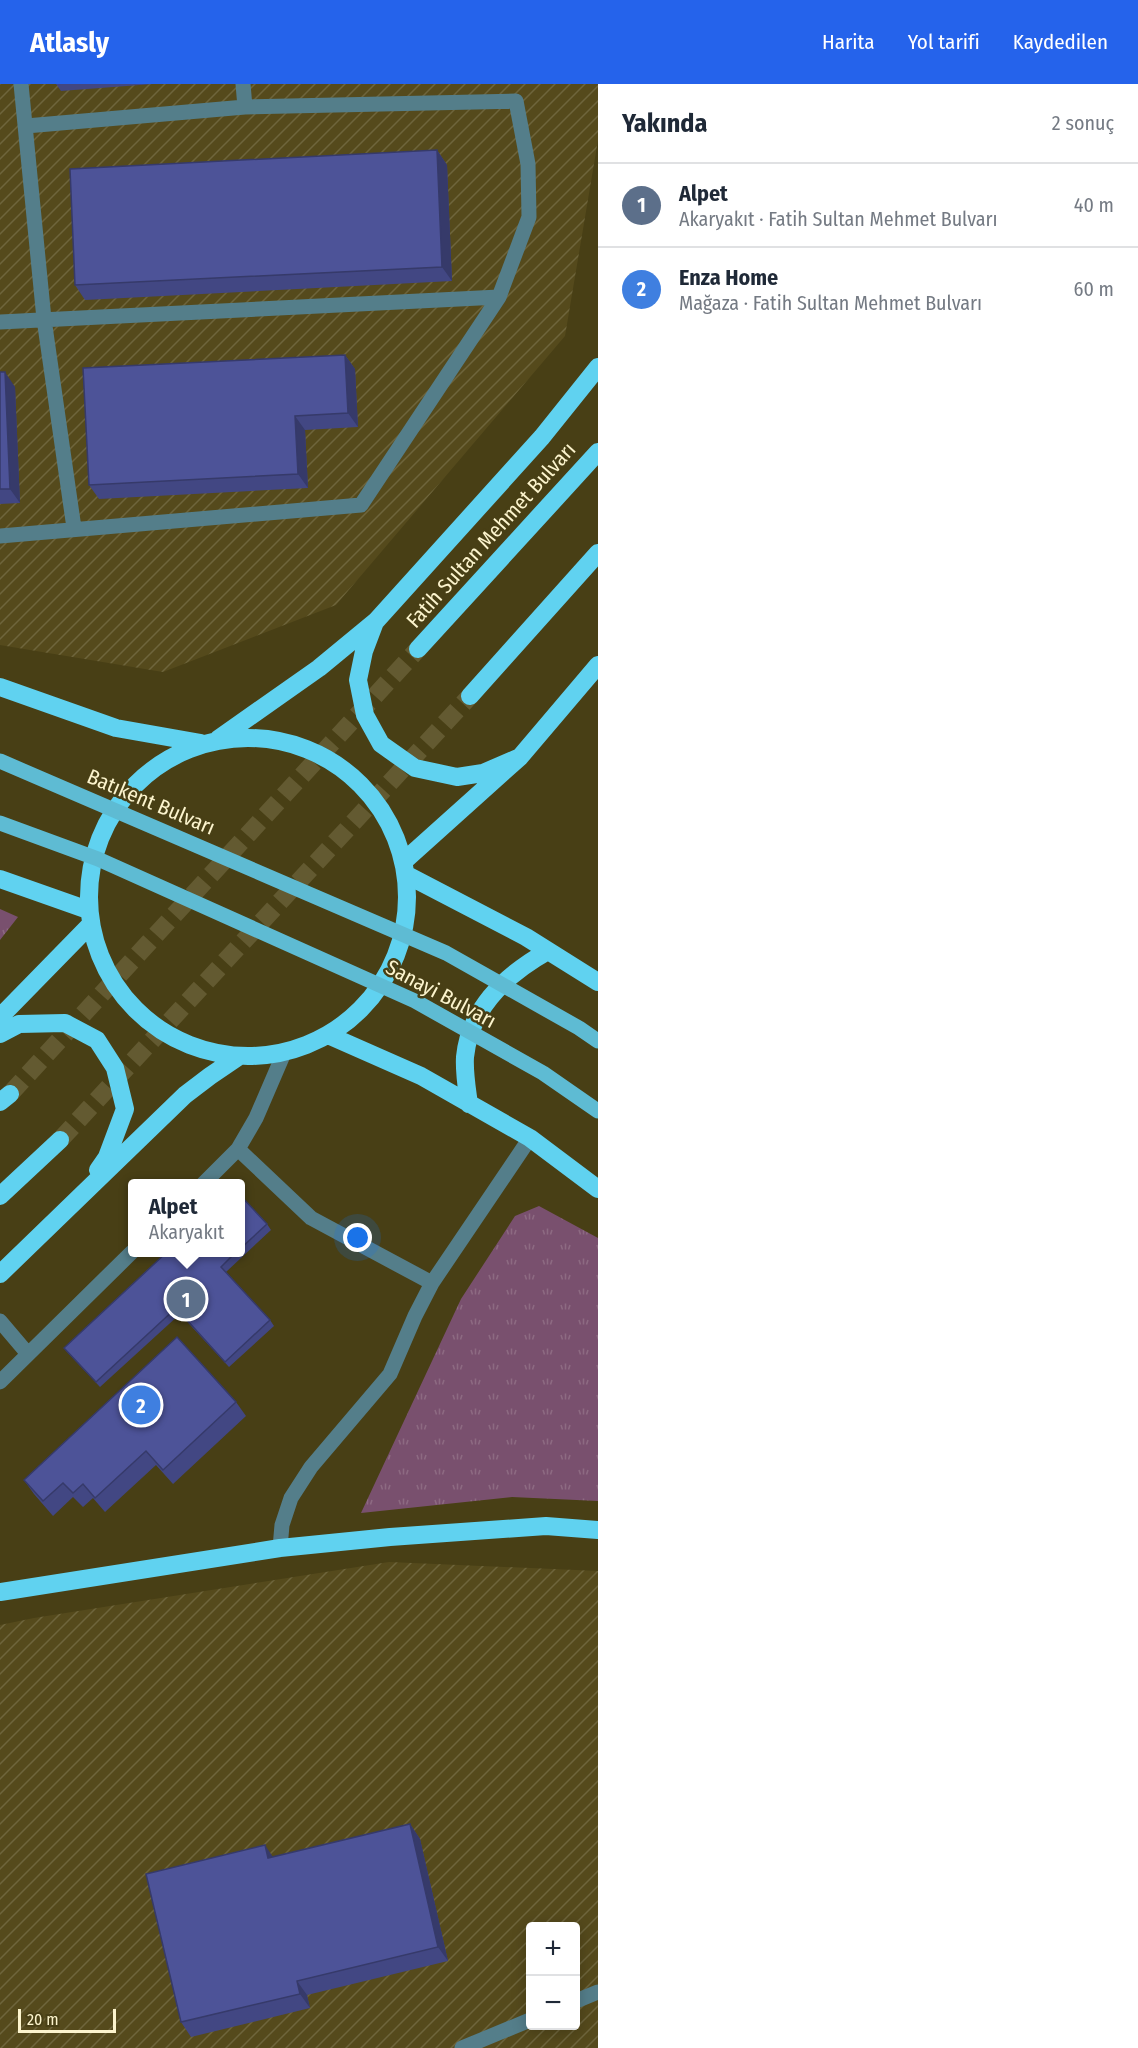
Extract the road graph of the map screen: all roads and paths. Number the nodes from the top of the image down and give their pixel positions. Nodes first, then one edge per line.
1 (21, 84) edge
2 (243, 84) edge
3 (245, 107) junction
4 (26, 126) junction
5 (499, 297) junction
6 (44, 319) junction
7 (0, 322) edge
8 (598, 367) edge
9 (598, 452) edge
10 (74, 528) junction
11 (0, 536) edge
12 (598, 553) edge
13 (376, 621) junction
14 (418, 649) tunnel mouth
15 (598, 665) edge
16 (0, 687) edge
17 (470, 696) tunnel mouth
18 (207, 742) junction
19 (520, 757) junction
20 (0, 761) edge
21 (0, 823) edge
22 (405, 868) junction
23 (0, 879) edge
24 (284, 883) joint
25 (90, 917) junction
26 (548, 951) junction
27 (598, 982) edge
28 (0, 1017) edge
29 (0, 1034) edge
30 (328, 1035) junction
31 (598, 1041) edge
32 (284, 1053) junction
33 (238, 1057) junction
34 (470, 1104) junction
35 (598, 1111) edge
36 (530, 1138) junction
37 (60, 1140) tunnel mouth
38 (238, 1149) junction
39 (208, 1179) edge
40 (598, 1189) edge
41 (0, 1196) edge
42 (70, 1207) junction
43 (128, 1256) edge
44 (0, 1274) edge
45 (432, 1283) junction
46 (0, 1322) edge
47 (28, 1354) junction
48 (0, 1382) edge
49 (598, 1530) edge
50 (279, 1548) junction
51 (0, 1592) edge
52 (598, 1992) edge
53 (580, 1999) edge
54 (526, 2022) edge
55 (462, 2048) edge

1 - 4 street
2 - 3 street
3 - 4 street
3 - 5 street
4 - 6 street
5 - 6 street
5 - 10 street
6 - 7 street
6 - 10 street
8 - 13 highway
9 - 14 highway, Fatih Sultan Mehmet Bulvarı
10 - 11 street
12 - 17 highway
13 - 18 highway
13 - 19 highway
15 - 19 highway
16 - 18 highway
18 - 22 highway
18 - 25 highway
19 - 22 highway
20 - 24 main road, Batıkent Bulvarı, bridge
21 - 35 main road, Sanayi Bulvarı, bridge
22 - 26 highway
22 - 30 highway
23 - 25 highway
24 - 31 main road, Sanayi Bulvarı, bridge
25 - 28 highway
25 - 33 highway
26 - 27 highway
26 - 34 highway
29 - 42 highway
30 - 32 highway
30 - 34 highway
32 - 33 highway
32 - 38 street
33 - 42 highway
34 - 36 highway
36 - 40 highway
36 - 45 street
37 - 41 highway
38 - 39 street
38 - 45 street
42 - 44 highway
43 - 47 street
45 - 50 street
46 - 47 street
47 - 48 street
49 - 50 highway
50 - 51 highway
52 - 53 street
54 - 55 street

